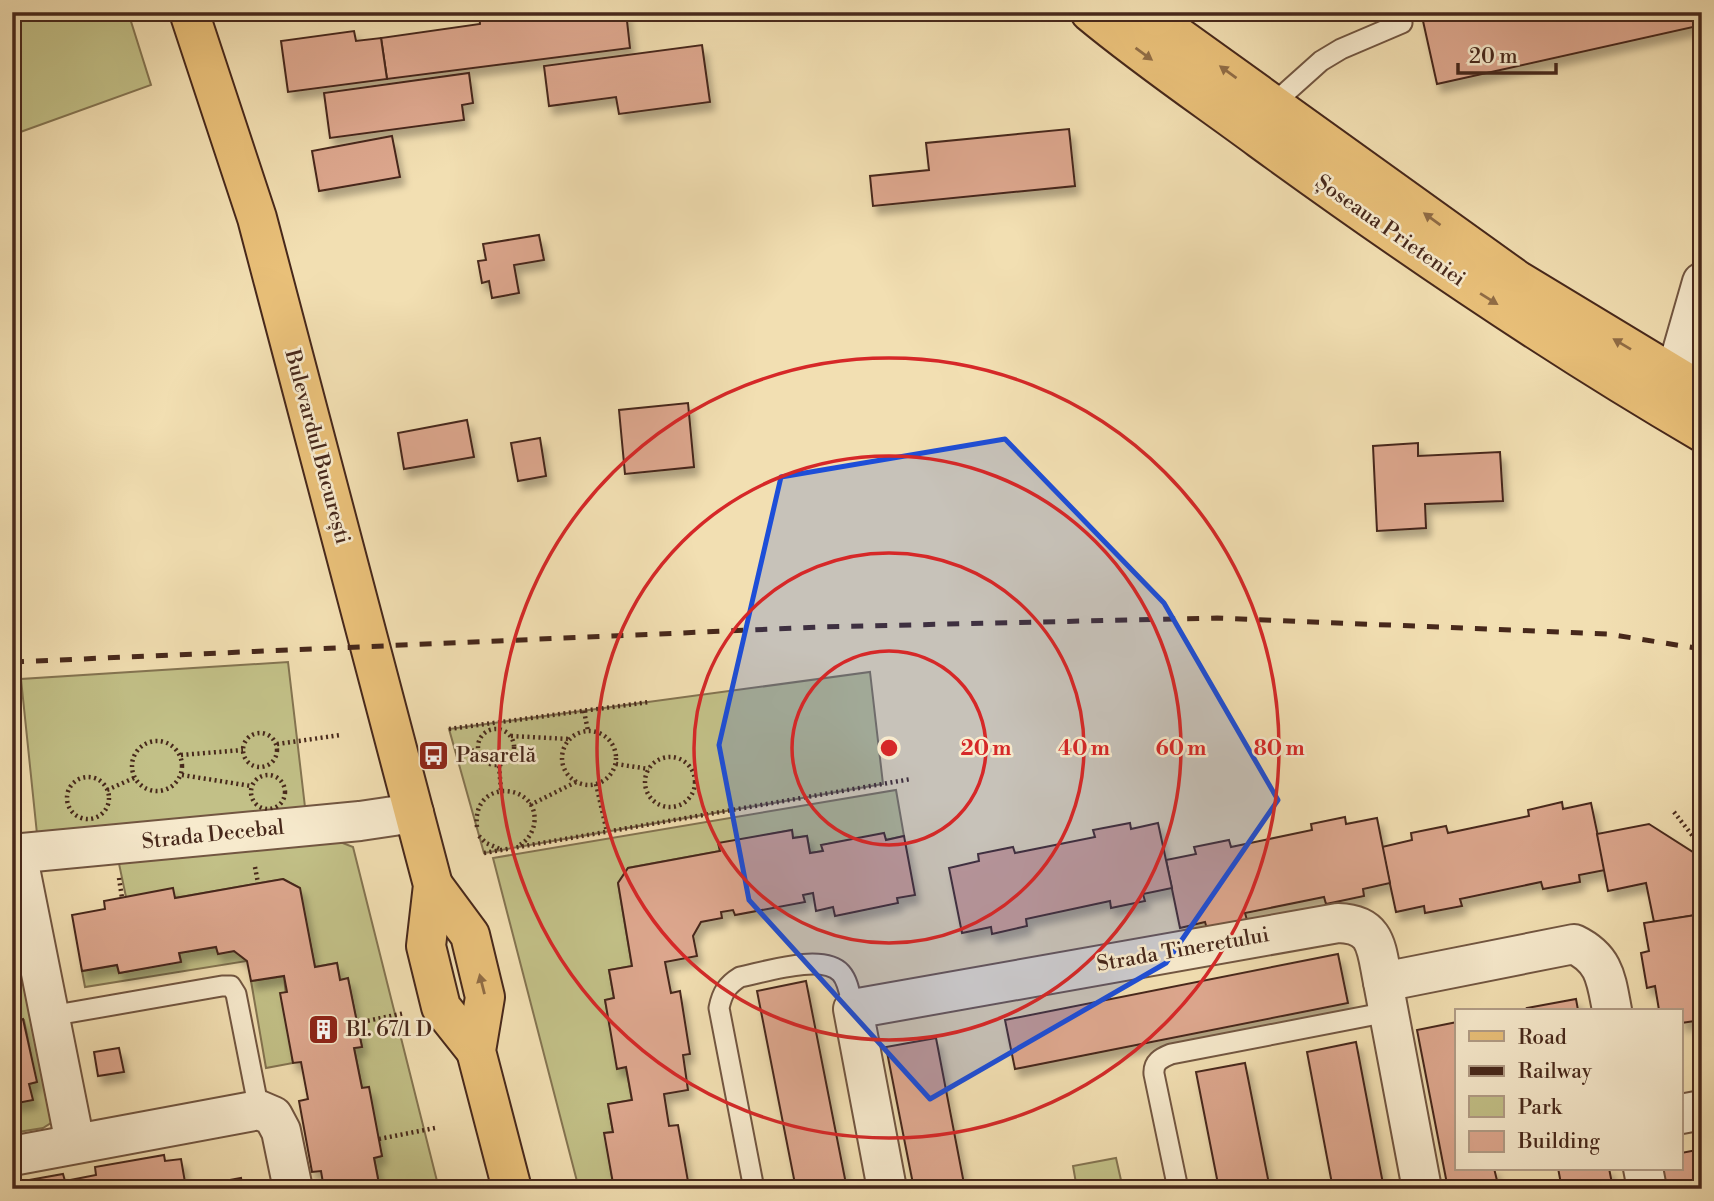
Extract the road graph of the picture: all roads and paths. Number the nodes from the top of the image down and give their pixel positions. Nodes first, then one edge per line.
1 (189, 12) edge
2 (1090, 12) edge
3 (1144, 12) edge
4 (1402, 23) dead end
5 (1273, 104) junction
6 (1702, 282) edge
7 (1689, 384) edge
8 (1702, 432) edge
9 (649, 702) dead end
10 (584, 711) junction
11 (449, 729) dead end
12 (588, 731) junction
13 (341, 735) dead end
14 (511, 736) junction
15 (570, 739) junction
16 (277, 744) junction
17 (243, 750) junction
18 (477, 750) junction
19 (456, 754) dead end
20 (181, 755) junction
21 (616, 764) junction
22 (263, 766) junction
23 (499, 766) junction
24 (649, 769) junction
25 (265, 774) dead end
26 (182, 775) junction
27 (134, 778) junction
28 (911, 779) dead end
29 (576, 782) junction
30 (596, 784) junction
31 (251, 786) dead end
32 (107, 790) junction
33 (501, 790) junction
34 (530, 805) junction
35 (676, 807) junction
36 (1674, 812) dead end
37 (414, 813) junction
38 (678, 820) junction
39 (477, 827) dead end
40 (607, 832) junction
41 (480, 836) dead end
42 (514, 848) junction
43 (1702, 848) edge
44 (504, 849) junction
45 (484, 853) dead end
46 (15, 854) edge
47 (1385, 997) junction
48 (853, 1009) junction
49 (1612, 1009) edge
50 (405, 1013) dead end
51 (50, 1016) junction
52 (358, 1023) dead end
53 (259, 1110) junction
54 (1702, 1110) edge
55 (1682, 1114) edge
56 (435, 1128) dead end
57 (379, 1139) dead end
58 (75, 1143) junction
59 (12, 1156) edge
60 (1643, 1170) edge
61 (293, 1189) edge
62 (512, 1189) edge
63 (754, 1189) edge
64 (887, 1189) edge
65 (1178, 1189) edge
66 (1422, 1189) edge
67 (1647, 1189) edge

1 - 37 main road, Bulevardul București
2 -> 8 main road, Șoseaua Prieteniei
5 -> 3 main road, Șoseaua Prieteniei
4 - 5 lane
7 -> 5 main road, Șoseaua Prieteniei
6 - 7 street
9 - 10 path
10 - 11 path
10 - 12 path
12 - 15 path
12 - 21 path
13 - 16 path
14 - 15 path
14 - 18 path
14 - 23 path
15 - 29 path
16 - 17 path
16 - 22 path
17 - 20 path
17 - 22 path
18 - 19 path
18 - 23 path
20 - 26 path
20 - 27 path
21 - 24 path
21 - 30 path
22 - 25 path
23 - 33 path
24 - 35 path
24 - 35 path
26 - 27 path
26 - 31 path
27 - 32 path
28 - 38 path
29 - 30 path
29 - 34 path
30 - 40 path
32 - 32 path
33 - 34 path
33 - 39 path
34 - 42 path
35 - 38 path
36 - 43 path
37 - 46 street, Strada Decebal
37 - 62 main road, Bulevardul București
38 - 40 path
40 - 42 path
41 - 44 path
42 - 44 path
44 - 45 path
46 - 51 street
47 - 48 street, Strada Tineretului
47 - 49 street
47 - 65 lane
47 - 66 street
48 - 63 lane
48 - 64 street
50 - 52 path
51 - 53 lane
51 - 58 street
53 - 58 street
53 - 61 street
54 - 55 street
56 - 57 path
58 - 59 street
60 - 67 street

